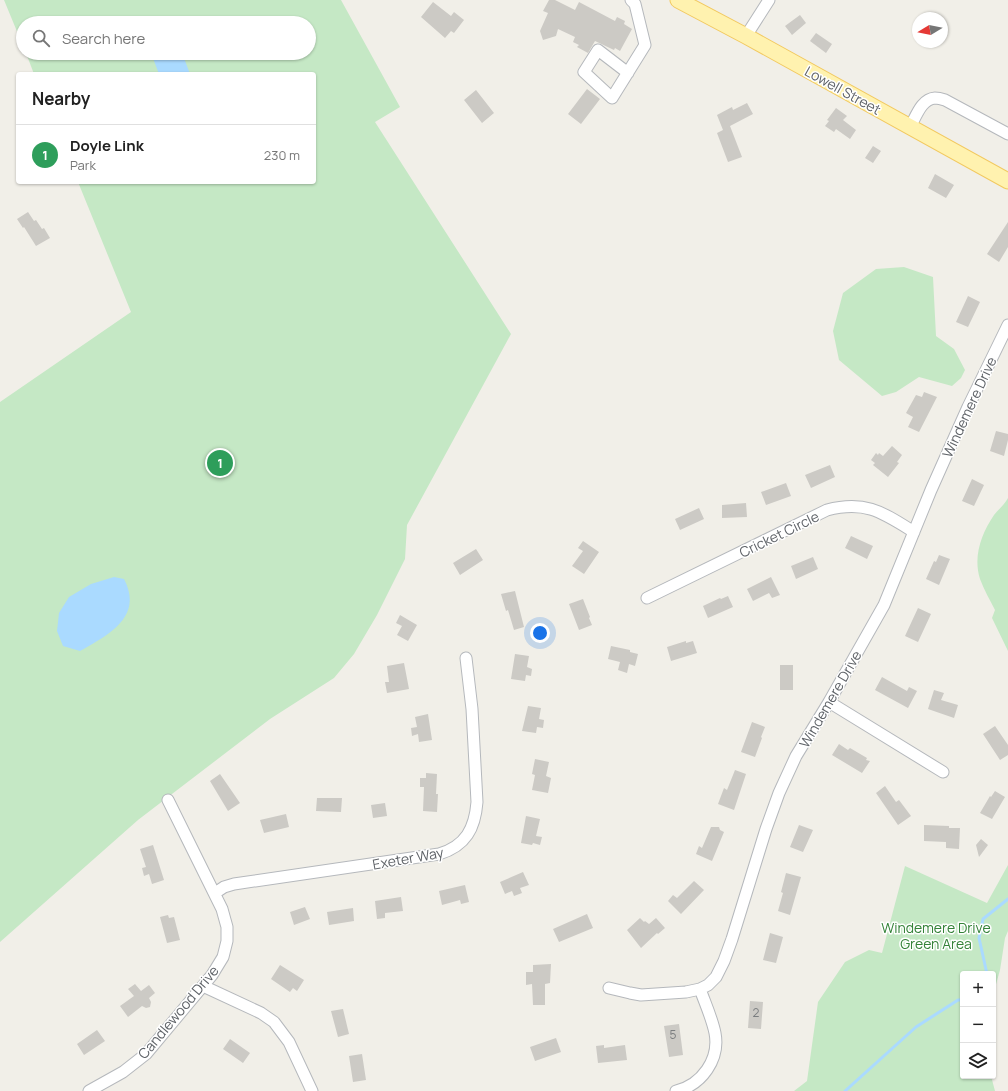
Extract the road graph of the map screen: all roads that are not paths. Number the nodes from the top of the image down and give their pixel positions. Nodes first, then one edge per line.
1 (631, 0) edge
2 (678, 0) edge
3 (770, 0) edge
4 (746, 36) junction
5 (628, 73) dead end
6 (910, 127) junction
7 (1008, 134) edge
8 (1008, 181) edge
9 (1008, 325) edge
10 (914, 532) junction
11 (647, 598) dead end
12 (466, 658) dead end
13 (829, 702) junction
14 (943, 772) dead end
15 (168, 800) dead end
16 (215, 893) junction
17 (203, 986) junction
18 (609, 988) dead end
19 (700, 989) junction
20 (89, 1091) edge
21 (312, 1091) edge
22 (676, 1091) edge

1 - 5 street
2 - 4 main road, Lowell Street
3 - 4 street
4 - 6 main road, Lowell Street
6 - 7 street
6 - 8 main road, Lowell Street
9 - 10 street, Windemere Drive
10 - 11 street, Cricket Circle
10 - 13 street, Windemere Drive
12 - 16 street, Exeter Way
13 - 14 street
13 - 19 street, Windemere Drive
15 - 16 street, Candlewood Drive
16 - 17 street, Candlewood Drive
17 - 20 street, Candlewood Drive
17 - 21 street
18 - 19 street
19 - 22 street

